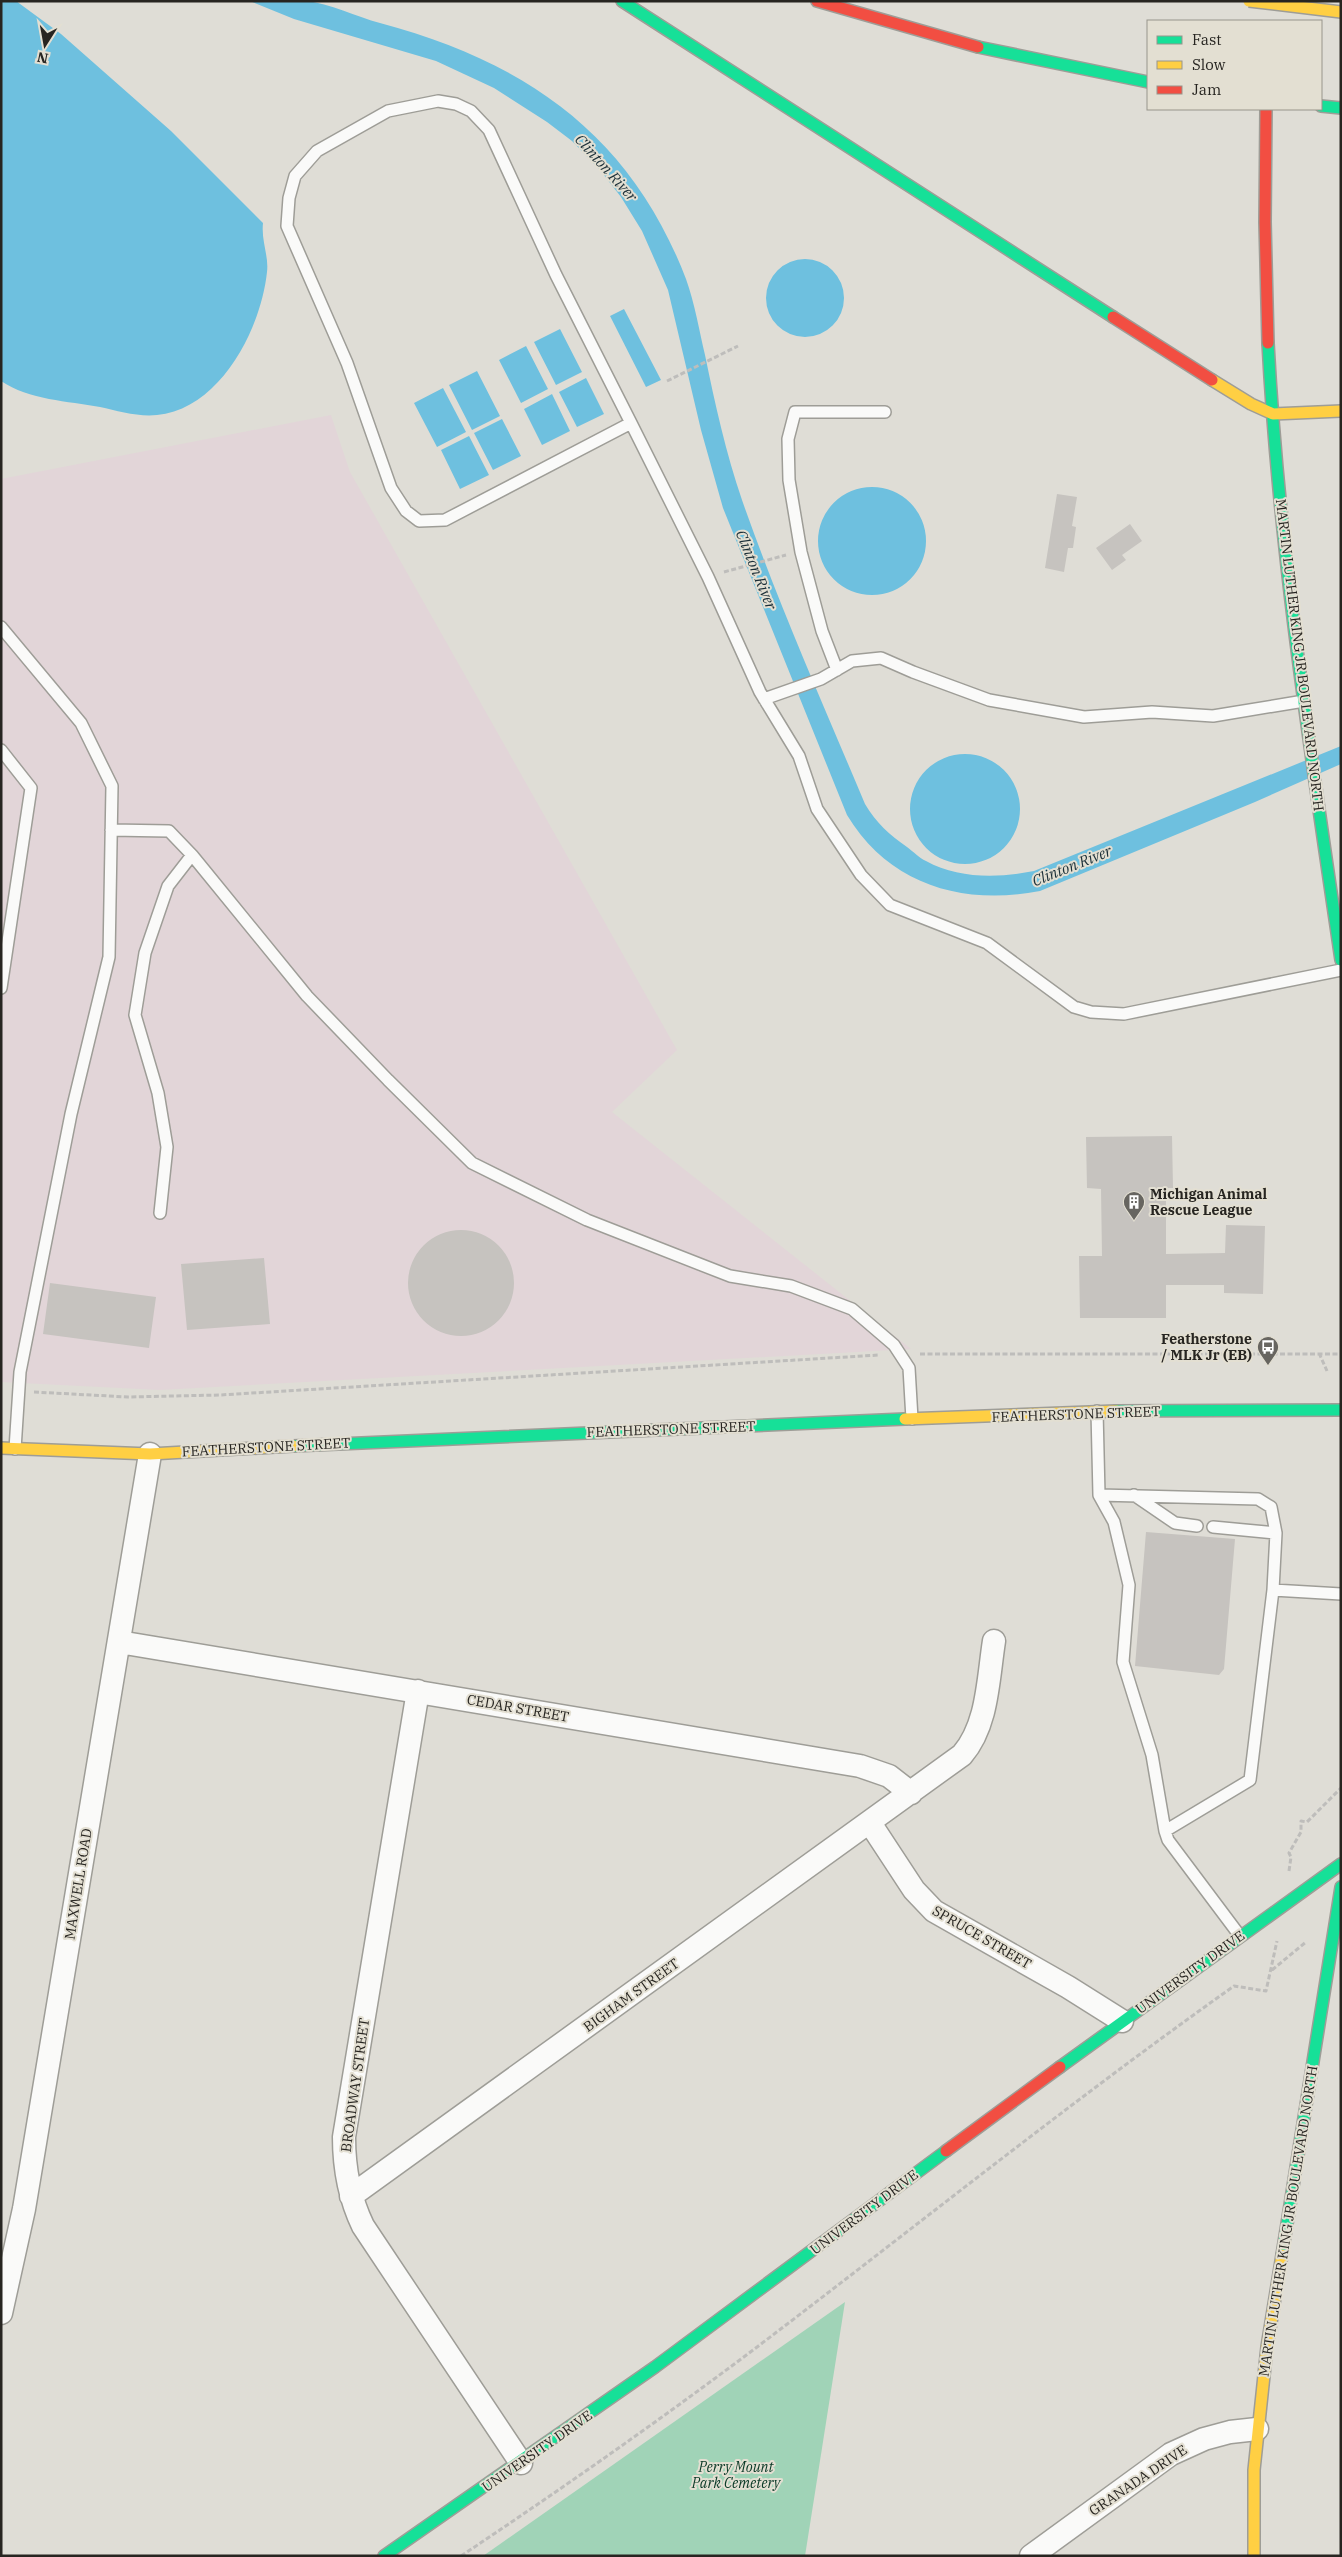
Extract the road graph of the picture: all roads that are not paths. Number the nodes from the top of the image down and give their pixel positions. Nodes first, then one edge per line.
1 (622, 1) edge
2 (817, 1) edge
3 (1249, 1) edge
4 (1270, 1) edge
5 (1341, 12) edge
6 (1269, 15) dead end
7 (1147, 82) edge
8 (1322, 106) edge
9 (1341, 108) edge
10 (1266, 110) edge
11 (1341, 411) edge
12 (886, 412) dead end
13 (1273, 414) junction
14 (631, 423) junction
15 (1, 627) edge
16 (837, 670) junction
17 (764, 699) junction
18 (1304, 706) junction
19 (1, 750) edge
20 (111, 830) junction
21 (192, 855) junction
22 (1341, 960) edge
23 (1341, 970) edge
24 (1, 988) edge
25 (160, 1213) dead end
26 (1341, 1410) edge
27 (1097, 1411) junction
28 (912, 1419) junction
29 (1, 1448) edge
30 (15, 1449) junction
31 (150, 1454) junction
32 (1099, 1495) junction
33 (1134, 1495) junction
34 (1197, 1526) dead end
35 (1213, 1527) dead end
36 (1276, 1533) junction
37 (1273, 1590) junction
38 (1341, 1594) edge
39 (994, 1641) dead end
40 (119, 1642) junction
41 (418, 1691) junction
42 (911, 1793) junction
43 (870, 1823) junction
44 (1166, 1831) junction
45 (1341, 1864) edge
46 (1341, 1887) edge
47 (1240, 1936) junction
48 (1341, 1977) edge
49 (1326, 1980) junction
50 (1122, 2020) junction
51 (351, 2196) junction
52 (1, 2313) edge
53 (1257, 2429) junction
54 (521, 2463) junction
55 (384, 2556) edge
56 (1031, 2556) edge
57 (1254, 2556) edge

1 - 13 main road
2 - 7 main road
3 - 5 main road, bridge
4 - 6 main road
8 - 9 main road
10 - 13 main road, MARTIN LUTHER KING JR BOULEVARD NORTH
11 - 13 main road
12 - 16 lane
13 - 18 main road, MARTIN LUTHER KING JR BOULEVARD NORTH
14 - 14 lane
14 - 17 lane
15 - 20 lane
16 - 17 lane
16 - 18 lane
17 - 23 lane
18 - 22 main road, MARTIN LUTHER KING JR BOULEVARD NORTH
19 - 24 lane
20 - 21 lane
20 - 30 lane
21 - 25 lane
21 - 28 lane
26 - 27 main road, FEATHERSTONE STREET
27 - 28 main road, FEATHERSTONE STREET
27 - 32 lane
28 - 31 main road, FEATHERSTONE STREET
29 - 30 main road, FEATHERSTONE STREET
30 - 31 main road, FEATHERSTONE STREET
31 - 40 street, MAXWELL ROAD
32 - 33 lane
32 - 44 lane
33 - 34 lane
33 - 36 lane
35 - 36 lane
36 - 37 lane
37 - 38 lane
37 - 44 lane
39 - 42 street, BIGHAM STREET
40 - 41 street, CEDAR STREET
40 - 52 street, MAXWELL ROAD
41 - 42 street, CEDAR STREET
41 - 51 street, BROADWAY STREET
42 - 43 street, BIGHAM STREET
43 - 50 street, SPRUCE STREET
43 - 51 street, BIGHAM STREET
44 - 47 lane
45 - 47 main road, UNIVERSITY DRIVE
46 - 49 main road, MARTIN LUTHER KING JR BOULEVARD NORTH
47 - 50 main road, UNIVERSITY DRIVE
48 - 49 lane
49 - 53 main road, MARTIN LUTHER KING JR BOULEVARD NORTH
50 - 54 main road, UNIVERSITY DRIVE
51 - 54 street, BROADWAY STREET
53 - 56 street, GRANADA DRIVE
53 - 57 main road, MARTIN LUTHER KING JR BOULEVARD NORTH
54 - 55 main road, UNIVERSITY DRIVE

